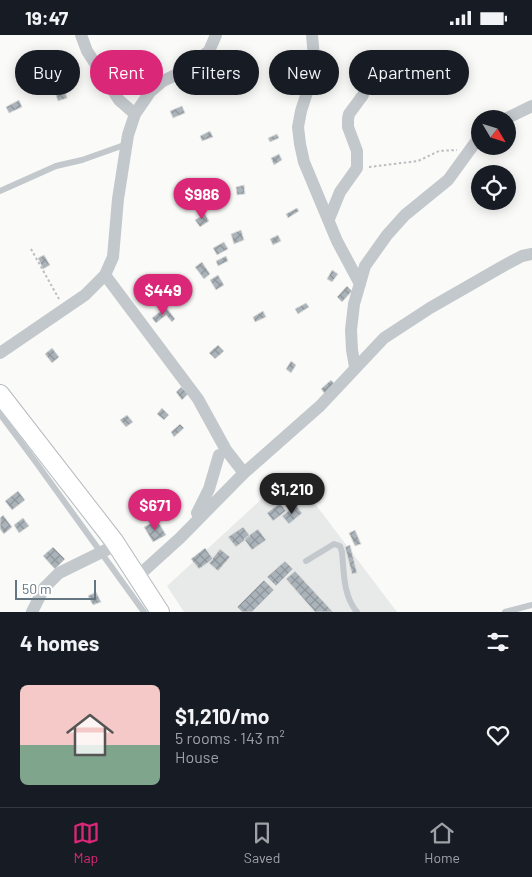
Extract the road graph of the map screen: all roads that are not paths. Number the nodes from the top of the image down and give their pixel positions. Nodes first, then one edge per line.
1 (81, 35) edge
2 (216, 35) edge
3 (312, 35) edge
4 (363, 95) dead end
5 (532, 106) edge
6 (135, 114) junction
7 (516, 114) edge
8 (127, 145) junction
9 (471, 147) edge
10 (0, 191) edge
11 (329, 219) junction
12 (532, 254) edge
13 (105, 275) junction
14 (360, 283) junction
15 (0, 353) edge
16 (355, 367) junction
17 (0, 394) edge
18 (0, 415) edge
19 (219, 455) dead end
20 (244, 473) junction
21 (191, 526) junction
22 (116, 545) junction
23 (100, 553) junction
24 (306, 561) dead end
25 (138, 576) junction
26 (532, 605) edge
27 (32, 612) edge
28 (144, 612) edge
29 (160, 612) edge
30 (357, 612) edge
31 (505, 612) edge

1 - 6 street
2 - 6 street
3 - 11 street
4 - 11 street
5 - 7 street
6 - 8 street
8 - 10 lane
8 - 13 street
9 - 14 street
11 - 14 street
12 - 16 street
13 - 15 street
13 - 20 street
14 - 16 street
16 - 20 street
17 - 22 main road
18 - 23 lane
19 - 21 street
20 - 21 street
21 - 25 street
22 - 23 street
22 - 25 main road
23 - 27 street
23 - 28 lane
24 - 30 lane
25 - 29 main road
26 - 31 lane

